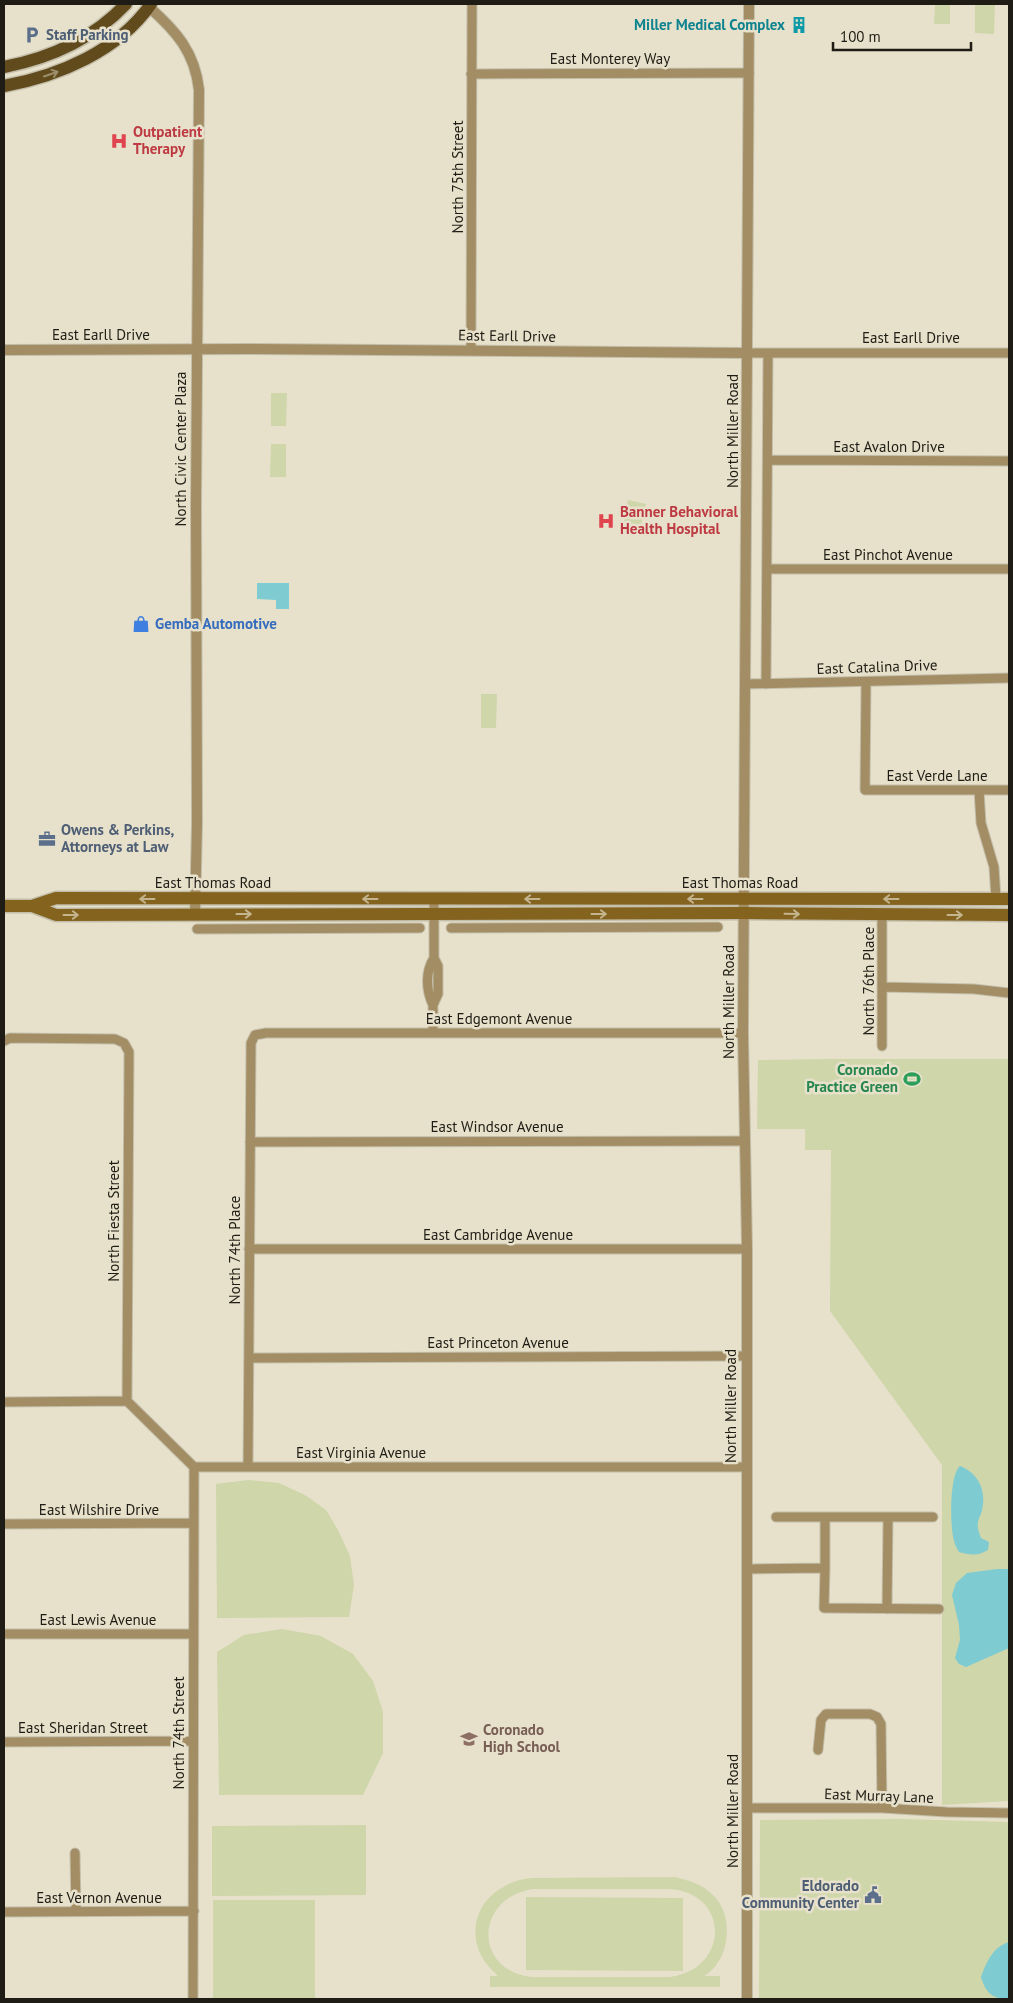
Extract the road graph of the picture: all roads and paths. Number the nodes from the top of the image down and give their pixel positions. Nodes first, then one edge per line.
1 (126, 4) edge
2 (472, 4) edge
3 (749, 4) edge
4 (148, 5) edge
5 (4, 67) edge
6 (749, 73) junction
7 (472, 74) junction
8 (4, 86) edge
9 (197, 349) junction
10 (4, 350) edge
11 (471, 350) junction
12 (748, 353) junction
13 (768, 353) junction
14 (1009, 353) edge
15 (768, 460) junction
16 (1009, 461) edge
17 (767, 569) junction
18 (1009, 569) edge
19 (1009, 678) edge
20 (866, 682) junction
21 (746, 684) junction
22 (766, 684) junction
23 (979, 790) junction
24 (1009, 790) edge
25 (196, 899) junction
26 (434, 899) junction
27 (471, 899) junction
28 (744, 899) junction
29 (996, 899) junction
30 (1009, 899) edge
31 (394, 900) junction
32 (4, 906) edge
33 (32, 906) junction
34 (744, 913) junction
35 (195, 914) junction
36 (267, 914) junction
37 (395, 915) junction
38 (434, 915) junction
39 (471, 915) junction
40 (882, 915) junction
41 (1009, 915) edge
42 (655, 921) junction
43 (718, 927) dead end
44 (395, 928) junction
45 (420, 928) dead end
46 (451, 928) dead end
47 (471, 928) junction
48 (197, 929) dead end
49 (267, 929) junction
50 (883, 987) junction
51 (1009, 993) edge
52 (433, 1032) junction
53 (743, 1033) junction
54 (255, 1035) joint
55 (4, 1041) edge
56 (882, 1046) dead end
57 (745, 1140) junction
58 (250, 1142) junction
59 (249, 1249) junction
60 (747, 1249) junction
61 (747, 1356) junction
62 (249, 1358) junction
63 (127, 1400) junction
64 (4, 1402) edge
65 (248, 1466) junction
66 (194, 1467) junction
67 (746, 1467) junction
68 (776, 1517) dead end
69 (825, 1517) junction
70 (888, 1518) junction
71 (933, 1518) dead end
72 (193, 1523) junction
73 (4, 1524) edge
74 (825, 1568) junction
75 (747, 1569) junction
76 (939, 1608) dead end
77 (888, 1609) junction
78 (4, 1634) edge
79 (192, 1634) junction
80 (193, 1741) junction
81 (4, 1742) edge
82 (818, 1750) dead end
83 (747, 1808) junction
84 (882, 1808) junction
85 (1009, 1813) edge
86 (75, 1853) dead end
87 (76, 1911) junction
88 (194, 1911) junction
89 (4, 1912) edge
90 (193, 1999) edge
91 (747, 1999) edge

1 - 5 main road
2 - 7 street, North 75th Street
3 - 6 street, North Miller Road
8 -> 4 main road
4 - 9 street, North Civic Center Plaza
6 - 7 street, East Monterey Way
6 - 12 street, North Miller Road
7 - 11 street, North 75th Street
9 - 10 street, East Earll Drive
9 - 11 street, East Earll Drive
9 - 25 street, North Civic Center Plaza
11 - 12 street, East Earll Drive
12 - 13 street, East Earll Drive
12 - 21 street, North Miller Road
13 - 14 street, East Earll Drive
13 - 15 street
15 - 16 street, East Avalon Drive
15 - 17 street
17 - 18 street, East Pinchot Avenue
17 - 22 street
19 - 20 street, East Catalina Drive
20 - 22 street, East Catalina Drive
20 - 23 street, East Verde Lane
21 - 22 street, East Catalina Drive
21 - 28 street, North Miller Road
23 - 24 street, East Verde Lane
23 - 29 street
31 -> 25 main road, East Thomas Road
25 -> 33 main road, East Thomas Road
25 - 35 street, North Civic Center Plaza
26 - 27 main road, East Thomas Road
26 - 31 main road, East Thomas Road
26 - 38 street
28 -> 27 main road, East Thomas Road
27 - 39 street
29 -> 28 main road, East Thomas Road
28 - 34 street, North Miller Road
29 - 30 main road, East Thomas Road
31 - 37 street
32 - 33 main road, East Thomas Road
33 -> 35 main road, East Thomas Road
34 -> 40 main road, East Thomas Road
34 - 42 main road, East Thomas Road
34 - 53 street, North Miller Road
35 -> 36 main road, East Thomas Road
36 - 37 main road, East Thomas Road
36 - 49 street, East Thomas Road
37 - 38 main road, East Thomas Road
37 - 44 street
38 - 39 main road, East Thomas Road
38 - 52 street
39 -> 42 main road, East Thomas Road
39 - 47 street
40 -> 41 main road, East Thomas Road
40 - 50 street, North 76th Place
42 - 43 street, East Thomas Road
42 - 47 street, East Thomas Road
44 - 45 street
44 - 49 street
46 - 47 street, East Thomas Road
48 - 49 street
50 - 51 street
50 - 56 street, North 76th Place
52 - 53 street, East Edgemont Avenue
52 - 54 street, East Edgemont Avenue
53 - 57 street, North Miller Road
54 - 58 street, North 74th Place
55 - 63 street, North Fiesta Street
57 - 58 street, East Windsor Avenue
57 - 60 street, North Miller Road
58 - 59 street, North 74th Place
59 - 60 street, East Cambridge Avenue
59 - 62 street, North 74th Place
60 - 61 street, North Miller Road
61 - 62 street, East Princeton Avenue
61 - 67 street, North Miller Road
62 - 65 street, North 74th Place
63 - 64 street
63 - 66 street
65 - 66 street, East Virginia Avenue
65 - 67 street, East Virginia Avenue
66 - 72 street, North 74th Street
67 - 75 street, North Miller Road
68 - 69 street
69 - 70 street
69 - 74 street
70 - 71 street
70 - 77 street
72 - 73 street, East Wilshire Drive
72 - 79 street, North 74th Street
74 - 75 street
74 - 77 street
75 - 83 street, North Miller Road
76 - 77 street
78 - 79 street, East Lewis Avenue
79 - 80 street, North 74th Street
80 - 81 street, East Sheridan Street
80 - 88 street, North 74th Street
82 - 84 street
83 - 84 street, East Murray Lane
83 - 91 street, North Miller Road
84 - 85 street, East Murray Lane
86 - 87 street
87 - 88 street, East Vernon Avenue
87 - 89 street, East Vernon Avenue
88 - 90 street, North 74th Street

